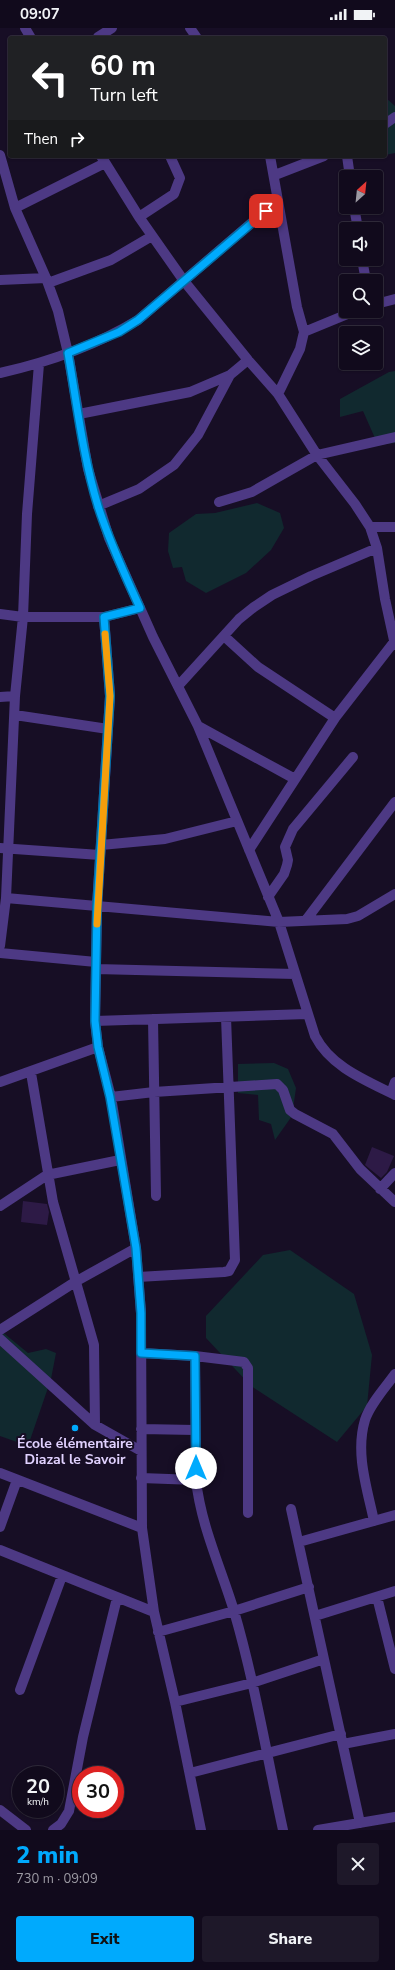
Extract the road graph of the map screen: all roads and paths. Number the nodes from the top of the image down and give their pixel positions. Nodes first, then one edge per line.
1 (112, 28) edge
2 (100, 36) edge
3 (0, 154) edge
4 (171, 158) edge
5 (271, 158) edge
6 (319, 158) edge
7 (347, 158) edge
8 (103, 160) edge
9 (349, 170) edge
10 (275, 175) junction
11 (278, 201) junction
12 (15, 208) junction
13 (139, 217) junction
14 (152, 236) junction
15 (0, 280) edge
16 (47, 281) junction
17 (184, 281) junction
18 (394, 303) edge
19 (383, 304) edge
20 (339, 318) edge
21 (304, 332) junction
22 (68, 353) junction
23 (248, 360) junction
24 (39, 364) junction
25 (0, 373) edge
26 (230, 375) junction
27 (278, 394) junction
28 (79, 414) junction
29 (395, 437) edge
30 (317, 455) junction
31 (219, 502) dead end
32 (98, 506) junction
33 (370, 527) junction
34 (395, 527) edge
35 (378, 548) junction
36 (140, 608) junction
37 (0, 614) edge
38 (23, 617) junction
39 (104, 617) junction
40 (224, 636) junction
41 (394, 643) edge
42 (179, 685) junction
43 (16, 696) junction
44 (0, 697) edge
45 (15, 715) junction
46 (335, 718) junction
47 (198, 726) junction
48 (108, 729) junction
49 (353, 757) dead end
50 (295, 779) junction
51 (395, 802) edge
52 (237, 821) junction
53 (5, 848) edge
54 (101, 850) junction
55 (249, 850) junction
56 (395, 894) edge
57 (268, 897) junction
58 (6, 898) junction
59 (97, 907) junction
60 (306, 920) junction
61 (279, 922) junction
62 (0, 946) edge
63 (0, 953) edge
64 (96, 966) junction
65 (295, 974) junction
66 (307, 1014) junction
67 (226, 1017) junction
68 (154, 1019) junction
69 (95, 1021) junction
70 (98, 1047) junction
71 (30, 1072) junction
72 (0, 1082) edge
73 (395, 1082) edge
74 (228, 1086) junction
75 (154, 1092) junction
76 (393, 1094) edge
77 (110, 1097) junction
78 (120, 1160) junction
79 (395, 1173) edge
80 (47, 1175) junction
81 (380, 1189) junction
82 (156, 1196) dead end
83 (395, 1202) edge
84 (0, 1206) edge
85 (136, 1248) junction
86 (138, 1277) junction
87 (75, 1282) junction
88 (0, 1330) edge
89 (0, 1338) edge
90 (141, 1353) junction
91 (195, 1356) junction
92 (395, 1374) edge
93 (95, 1425) junction
94 (141, 1429) junction
95 (195, 1430) junction
96 (141, 1451) junction
97 (0, 1473) edge
98 (141, 1478) junction
99 (17, 1480) junction
100 (196, 1480) junction
101 (292, 1509) dead end
102 (248, 1513) dead end
103 (395, 1515) edge
104 (374, 1521) junction
105 (0, 1528) edge
106 (142, 1528) junction
107 (299, 1542) junction
108 (0, 1550) edge
109 (62, 1576) junction
110 (309, 1587) junction
111 (395, 1591) edge
112 (377, 1597) junction
113 (117, 1598) junction
114 (234, 1611) junction
115 (154, 1612) junction
116 (315, 1616) junction
117 (158, 1632) junction
118 (324, 1659) junction
119 (395, 1669) edge
120 (252, 1683) junction
121 (20, 1690) dead end
122 (175, 1702) junction
123 (395, 1734) edge
124 (342, 1739) junction
125 (267, 1754) junction
126 (190, 1773) junction
127 (0, 1810) edge
128 (395, 1817) edge
129 (360, 1823) junction
130 (26, 1830) edge
131 (53, 1830) edge
132 (201, 1830) edge
133 (283, 1830) edge
134 (322, 1830) edge

1 - 2 street
3 - 12 street
4 - 13 street
5 - 10 street
6 - 10 street
7 - 9 street
8 - 12 street
8 - 13 street
10 - 11 street
11 - 17 street
11 - 21 street
12 - 16 street
13 - 14 street
14 - 16 street
14 - 17 street
15 - 16 street
16 - 22 street
17 - 22 street
17 - 23 street
18 - 19 street
20 - 21 street
21 - 27 street
22 - 24 street
22 - 28 street
23 - 26 street
23 - 27 street
24 - 25 street
24 - 38 street
26 - 28 street
26 - 32 street
27 - 30 street
28 - 32 street
29 - 30 street
30 - 31 street
30 - 33 street
32 - 36 street
33 - 34 street
33 - 35 street
35 - 40 street
35 - 41 street
36 - 39 street
36 - 42 street
37 - 38 street
38 - 39 street
38 - 43 street
39 - 48 street
40 - 42 street
40 - 46 street
41 - 46 street
42 - 47 street
43 - 44 street
43 - 45 street
45 - 48 street
45 - 53 street
46 - 50 street
47 - 50 street
47 - 52 street
48 - 54 street
49 - 57 street
50 - 55 street
51 - 60 street
52 - 54 street
52 - 55 street
53 - 54 street
53 - 58 street
54 - 59 street
55 - 57 street
56 - 60 street
57 - 61 street
58 - 59 street
58 - 62 street
59 - 61 street
59 - 64 street
60 - 61 street
61 - 65 street
63 - 64 street
64 - 65 street
64 - 69 street
65 - 66 street
66 - 67 street
66 - 76 street
67 - 68 street
67 - 74 street
68 - 69 street
68 - 75 street
69 - 70 street
70 - 71 street
70 - 77 street
71 - 72 street
71 - 80 street
73 - 76 street
74 - 75 street
74 - 81 street
74 - 86 street
75 - 77 street
75 - 82 street
77 - 78 street
78 - 80 street
78 - 85 street
79 - 81 street
80 - 84 street
80 - 87 street
81 - 83 street
85 - 86 street
85 - 87 street
86 - 90 street
87 - 88 street
87 - 93 street
89 - 93 street
90 - 91 street
90 - 94 street
91 - 95 street
91 - 102 street
92 - 104 street
93 - 96 street
94 - 95 street
94 - 96 street
95 - 100 street
96 - 98 street
97 - 99 street
98 - 100 street
98 - 106 street
99 - 105 street
99 - 106 street
100 - 114 street
101 - 107 street
103 - 104 street
104 - 107 street
106 - 115 street
107 - 110 street
108 - 109 street
109 - 113 street
109 - 121 street
110 - 114 street
110 - 116 street
111 - 112 street
112 - 116 street
112 - 119 street
113 - 115 street
113 - 131 street
114 - 117 street
114 - 120 street
115 - 117 street
116 - 118 street
117 - 122 street
118 - 120 street
118 - 124 street
120 - 122 street
120 - 125 street
122 - 126 street
123 - 124 street
124 - 125 street
124 - 129 street
125 - 126 street
125 - 133 street
126 - 132 street
127 - 130 street
128 - 129 street
129 - 134 street

